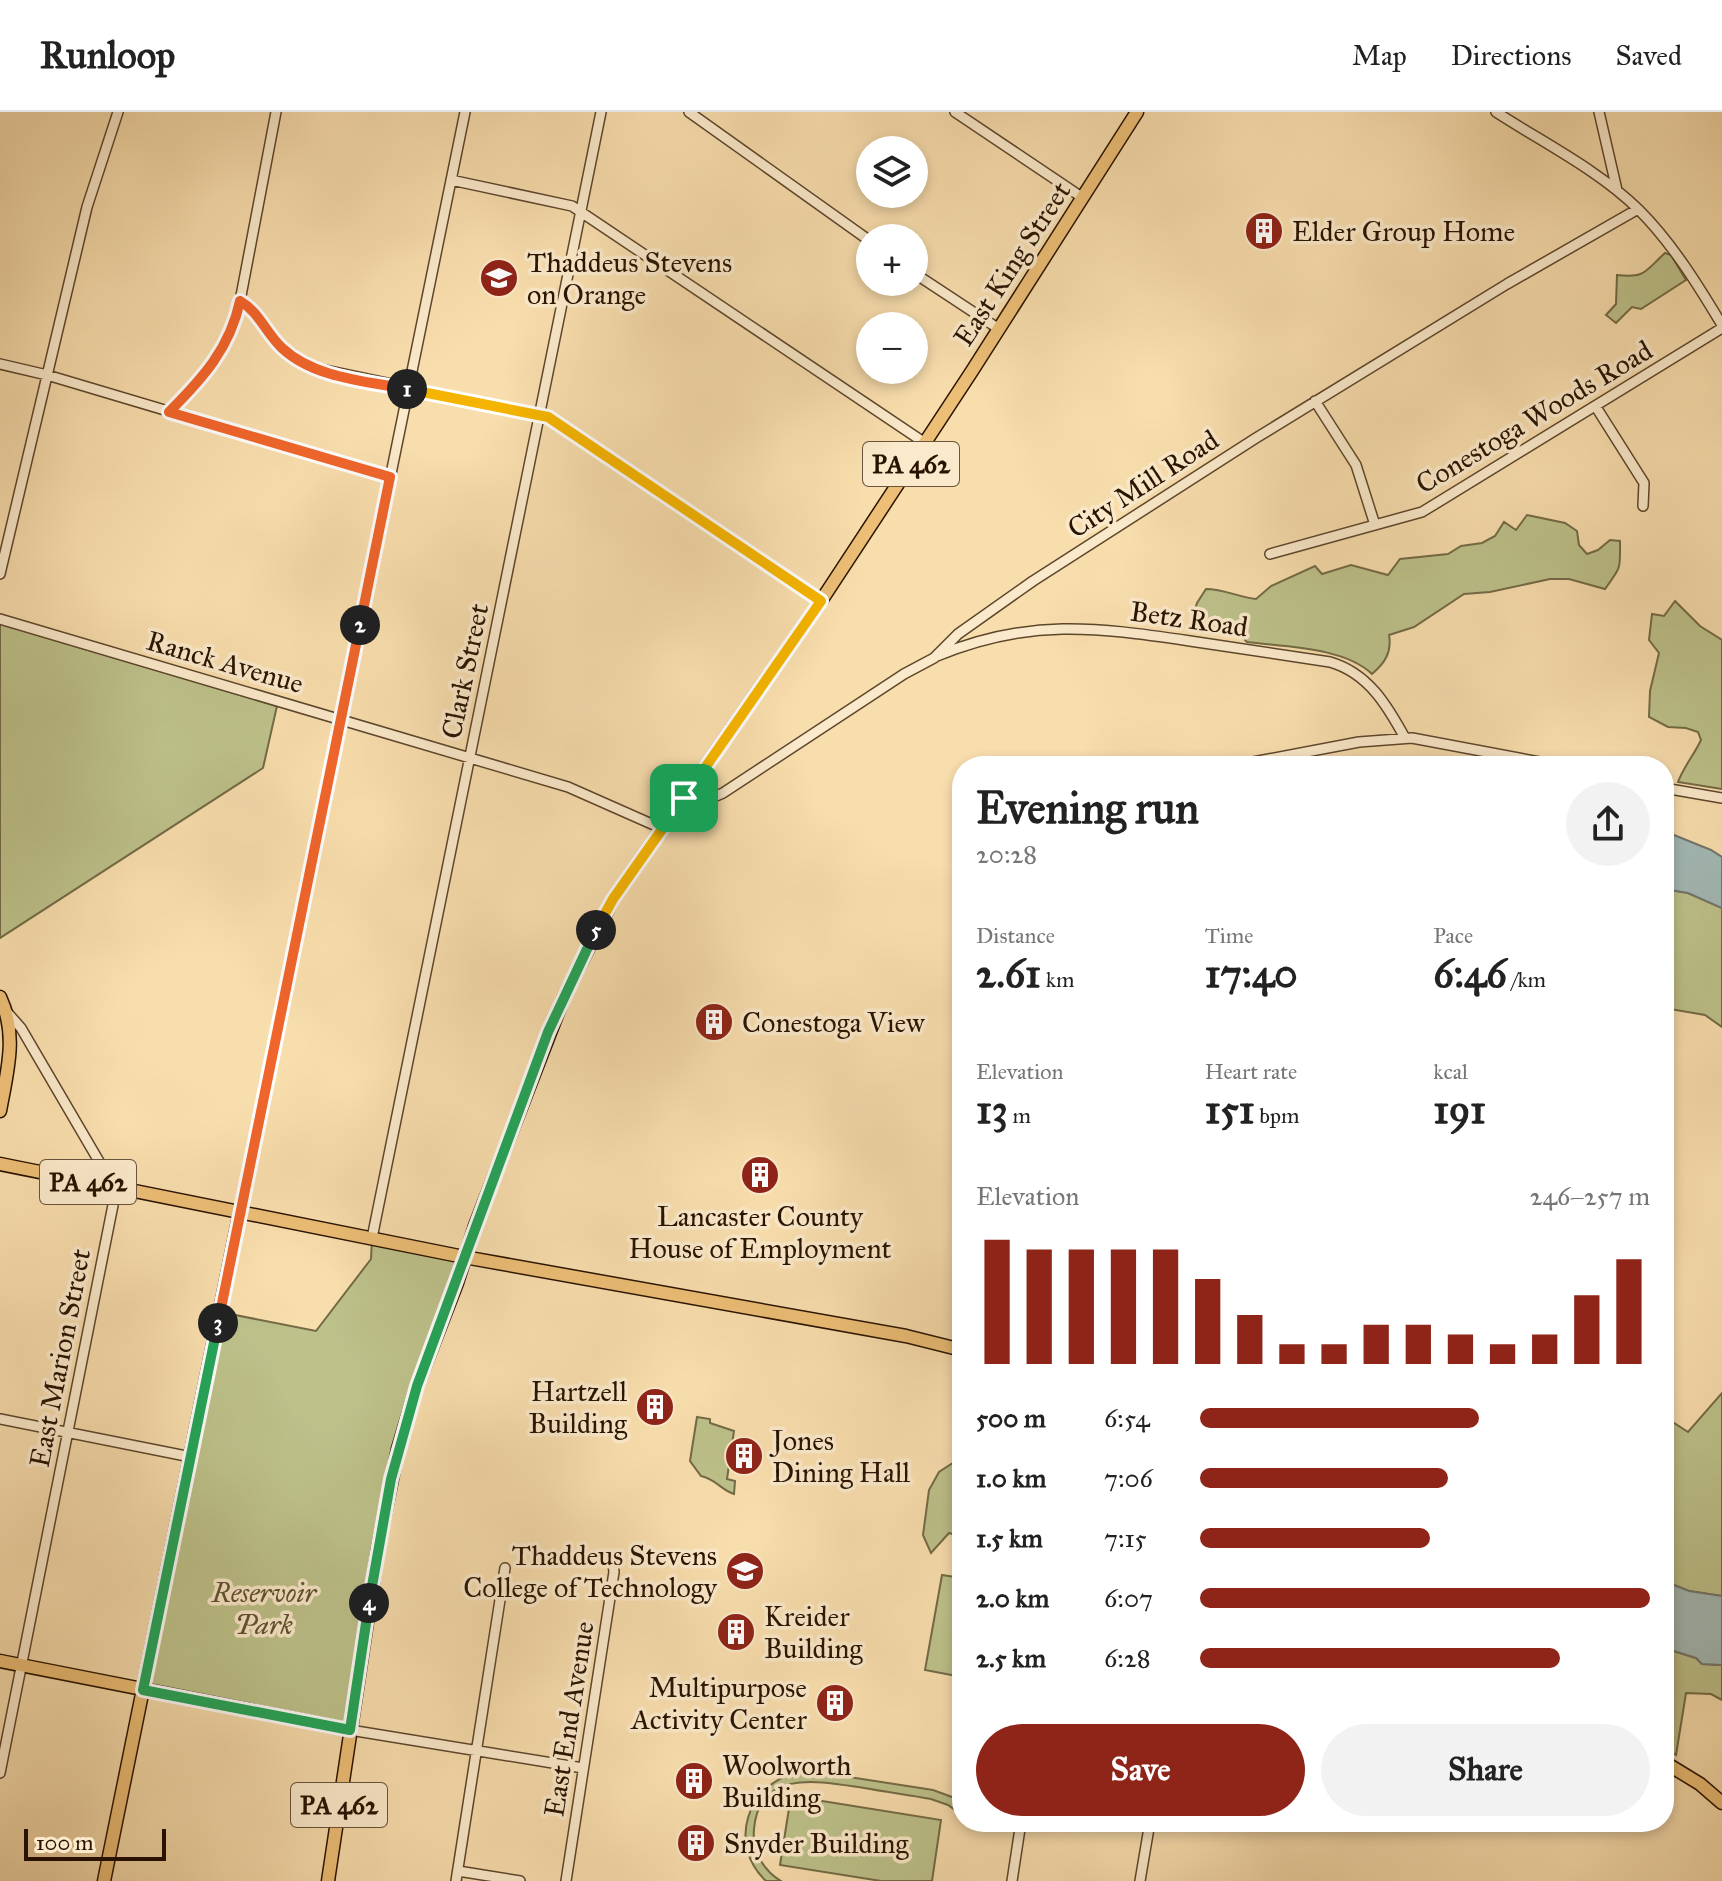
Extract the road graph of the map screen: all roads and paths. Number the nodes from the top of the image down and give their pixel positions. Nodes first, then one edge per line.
1 (118, 112) edge
2 (276, 112) edge
3 (465, 112) edge
4 (601, 112) edge
5 (689, 112) edge
6 (955, 112) edge
7 (1137, 112) edge
8 (1496, 112) edge
9 (1599, 112) edge
10 (451, 180) junction
11 (1617, 191) junction
12 (1083, 198) junction
13 (1638, 209) junction
14 (581, 212) junction
15 (856, 231) edge
16 (928, 282) edge
17 (240, 301) junction
18 (1721, 322) edge
19 (999, 329) junction
20 (0, 364) edge
21 (47, 375) junction
22 (408, 389) junction
23 (1315, 401) junction
24 (1596, 407) junction
25 (169, 412) junction
26 (540, 415) junction
27 (925, 443) junction
28 (390, 477) junction
29 (1643, 506) dead end
30 (1375, 525) junction
31 (1270, 554) dead end
32 (0, 574) edge
33 (821, 601) junction
34 (0, 619) edge
35 (934, 658) junction
36 (341, 719) junction
37 (1405, 738) junction
38 (1285, 756) edge
39 (1509, 756) edge
40 (470, 758) junction
41 (1674, 790) edge
42 (684, 798) junction
43 (1722, 798) edge
44 (663, 829) junction
45 (0, 997) edge
46 (6, 1011) junction
47 (0, 1111) edge
48 (0, 1164) edge
49 (114, 1187) junction
50 (240, 1212) junction
51 (372, 1238) junction
52 (464, 1257) junction
53 (952, 1348) edge
54 (0, 1419) edge
55 (68, 1433) junction
56 (191, 1457) junction
57 (613, 1563) dead end
58 (505, 1568) dead end
59 (0, 1661) edge
60 (22, 1665) junction
61 (143, 1690) junction
62 (350, 1730) junction
63 (476, 1751) junction
64 (583, 1768) junction
65 (1674, 1768) edge
66 (0, 1773) edge
67 (1722, 1803) edge
68 (1019, 1832) edge
69 (1148, 1832) edge
70 (457, 1876) edge
71 (104, 1881) edge
72 (328, 1881) edge
73 (520, 1881) edge
74 (566, 1881) edge
75 (1012, 1881) edge
76 (1140, 1881) edge

1 - 21 street
2 - 17 street
3 - 10 street
4 - 14 street, Clark Street
5 - 15 street
6 - 12 street
7 - 12 main road, East King Street / PA 462
8 - 11 street
9 - 11 street
10 - 14 street
10 - 22 street
11 - 13 street
12 - 19 main road, East King Street / PA 462
13 - 18 street
13 - 23 street, City Mill Road
14 - 26 street, Clark Street
14 - 27 street
16 - 19 street
17 - 22 street
17 - 25 street
18 - 24 street, Conestoga Woods Road
19 - 27 main road, East King Street / PA 462
20 - 21 street
21 - 25 street
21 - 32 street
22 - 26 street
22 - 28 street
23 - 30 street
23 - 35 street, City Mill Road
24 - 29 street
24 - 30 street, Conestoga Woods Road
25 - 28 street
26 - 33 street
26 - 40 street, Clark Street
27 - 33 main road, East King Street / PA 462
28 - 36 street
30 - 31 street, Conestoga Woods Road
33 - 42 main road, East King Street / PA 462
34 - 36 street, Ranck Avenue
35 - 37 street, Betz Road
35 - 42 street, City Mill Road
36 - 40 street, Ranck Avenue
36 - 50 street
37 - 38 street
37 - 39 street
40 - 44 street, Ranck Avenue
40 - 51 street, Clark Street
41 - 43 street
42 - 44 main road, East King Street / PA 462
44 - 52 main road, East King Street / PA 462
45 - 46 main road
46 - 47 main road
46 - 49 street
48 - 49 main road, PA 462
49 - 50 main road, PA 462
49 - 55 street, East Marion Street
50 - 51 main road, PA 462
50 - 56 main road
51 - 52 main road, PA 462
52 - 53 main road
52 - 62 main road, East King Street / PA 462
54 - 55 street
55 - 56 street
55 - 60 street, East Marion Street
56 - 61 main road
57 - 64 street, East End Avenue
58 - 63 street
59 - 60 main road
60 - 61 main road
60 - 66 street, East Marion Street
61 - 62 main road
61 - 71 main road
62 - 63 street
62 - 72 main road, East King Street / PA 462
63 - 64 street
63 - 70 street
64 - 74 street, East End Avenue
65 - 67 main road
68 - 75 street
69 - 76 street
70 - 73 street

